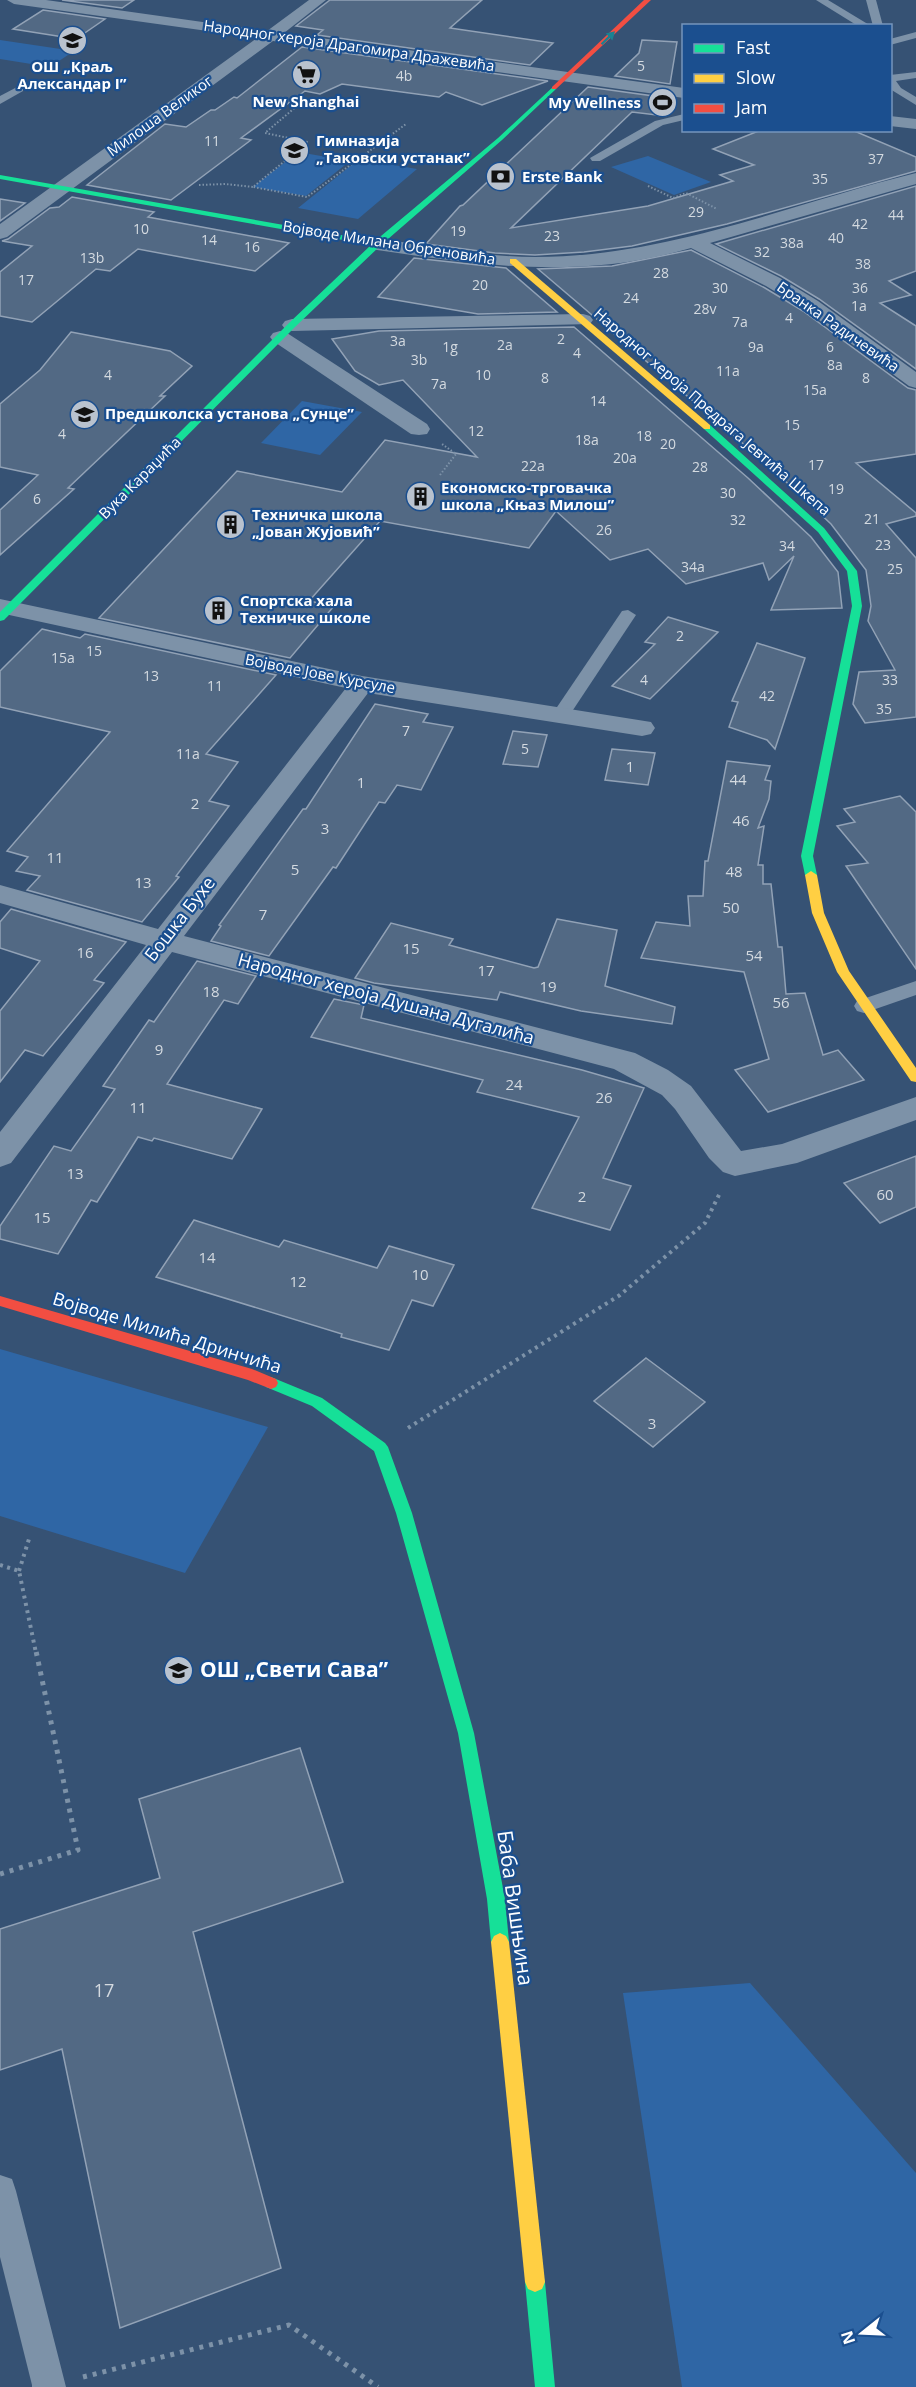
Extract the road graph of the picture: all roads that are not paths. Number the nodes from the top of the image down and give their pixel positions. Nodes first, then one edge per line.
1 (6, 0) edge
2 (14, 0) edge
3 (319, 0) edge
4 (644, 0) edge
5 (821, 0) edge
6 (871, 0) edge
7 (0, 3) edge
8 (863, 24) edge
9 (877, 24) edge
10 (273, 35) junction
11 (916, 35) edge
12 (892, 42) edge
13 (571, 52) dead end
14 (568, 76) junction
15 (916, 76) edge
16 (892, 79) edge
17 (892, 81) edge
18 (19, 89) dead end
19 (682, 93) edge
20 (0, 101) edge
21 (916, 102) edge
22 (682, 117) edge
23 (892, 121) edge
24 (916, 124) edge
25 (596, 158) dead end
26 (0, 177) edge
27 (916, 178) edge
28 (62, 186) junction
29 (0, 232) edge
30 (693, 242) junction
31 (377, 244) junction
32 (513, 261) junction
33 (583, 320) junction
34 (286, 331) junction
35 (916, 382) edge
36 (419, 429) road end
37 (3, 611) edge
38 (628, 615) dead end
39 (362, 684) junction
40 (560, 716) junction
41 (642, 728) dead end
42 (0, 894) edge
43 (164, 940) junction
44 (916, 988) edge
45 (864, 1005) junction
46 (916, 1078) edge
47 (916, 1108) edge
48 (0, 1155) edge
49 (0, 1301) edge
50 (380, 1447) joint
51 (0, 2191) edge
52 (50, 2385) road end
53 (546, 2387) edge

1 - 7 street
2 - 10 street, Народног хероја Драгомира Дражевића
3 - 10 street, Милоша Великог
14 -> 4 street, Вука Караџића
5 - 8 lane
6 - 9 lane
10 - 14 street, Народног хероја Драгомира Дражевића
10 - 28 street, Милоша Великог
11 - 12 lane
13 - 14 street
14 - 19 street, Народног хероја Драгомира Дражевића
14 - 31 street, Вука Караџића
15 - 16 lane
17 - 21 lane
18 - 20 lane
22 - 25 lane
23 - 24 street
26 - 28 street, Војводе Милана Обреновића
27 - 30 street, Војводе Милана Обреновића
28 - 29 street, Милоша Великог
28 - 31 street, Војводе Милана Обреновића
30 - 32 street, Војводе Милана Обреновића
30 - 35 street, Бранка Радичевића
31 - 32 street, Војводе Милана Обреновића
31 - 34 street, Вука Караџића
32 - 33 street, Народног хероја Предрага Јевтића Шкепа
33 - 34 street
33 - 45 street, Народног хероја Предрага Јевтића Шкепа
34 - 36 street
34 - 37 street, Вука Караџића
37 - 39 street, Војводе Јове Курсуле
38 - 40 lane
39 - 40 street, Војводе Јове Курсуле
39 - 43 street, Бошка Бухе
40 - 41 street, Војводе Јове Курсуле
42 - 43 street, Народног хероја Душана Дугалића
43 - 47 street, Народног хероја Душана Дугалића
43 - 48 street, Бошка Бухе
44 - 45 lane
45 - 46 street, Народног хероја Предрага Јевтића Шкепа
49 - 50 street, Војводе Милића Дринчића
50 - 53 street, Баба Вишњина
51 - 52 lane

